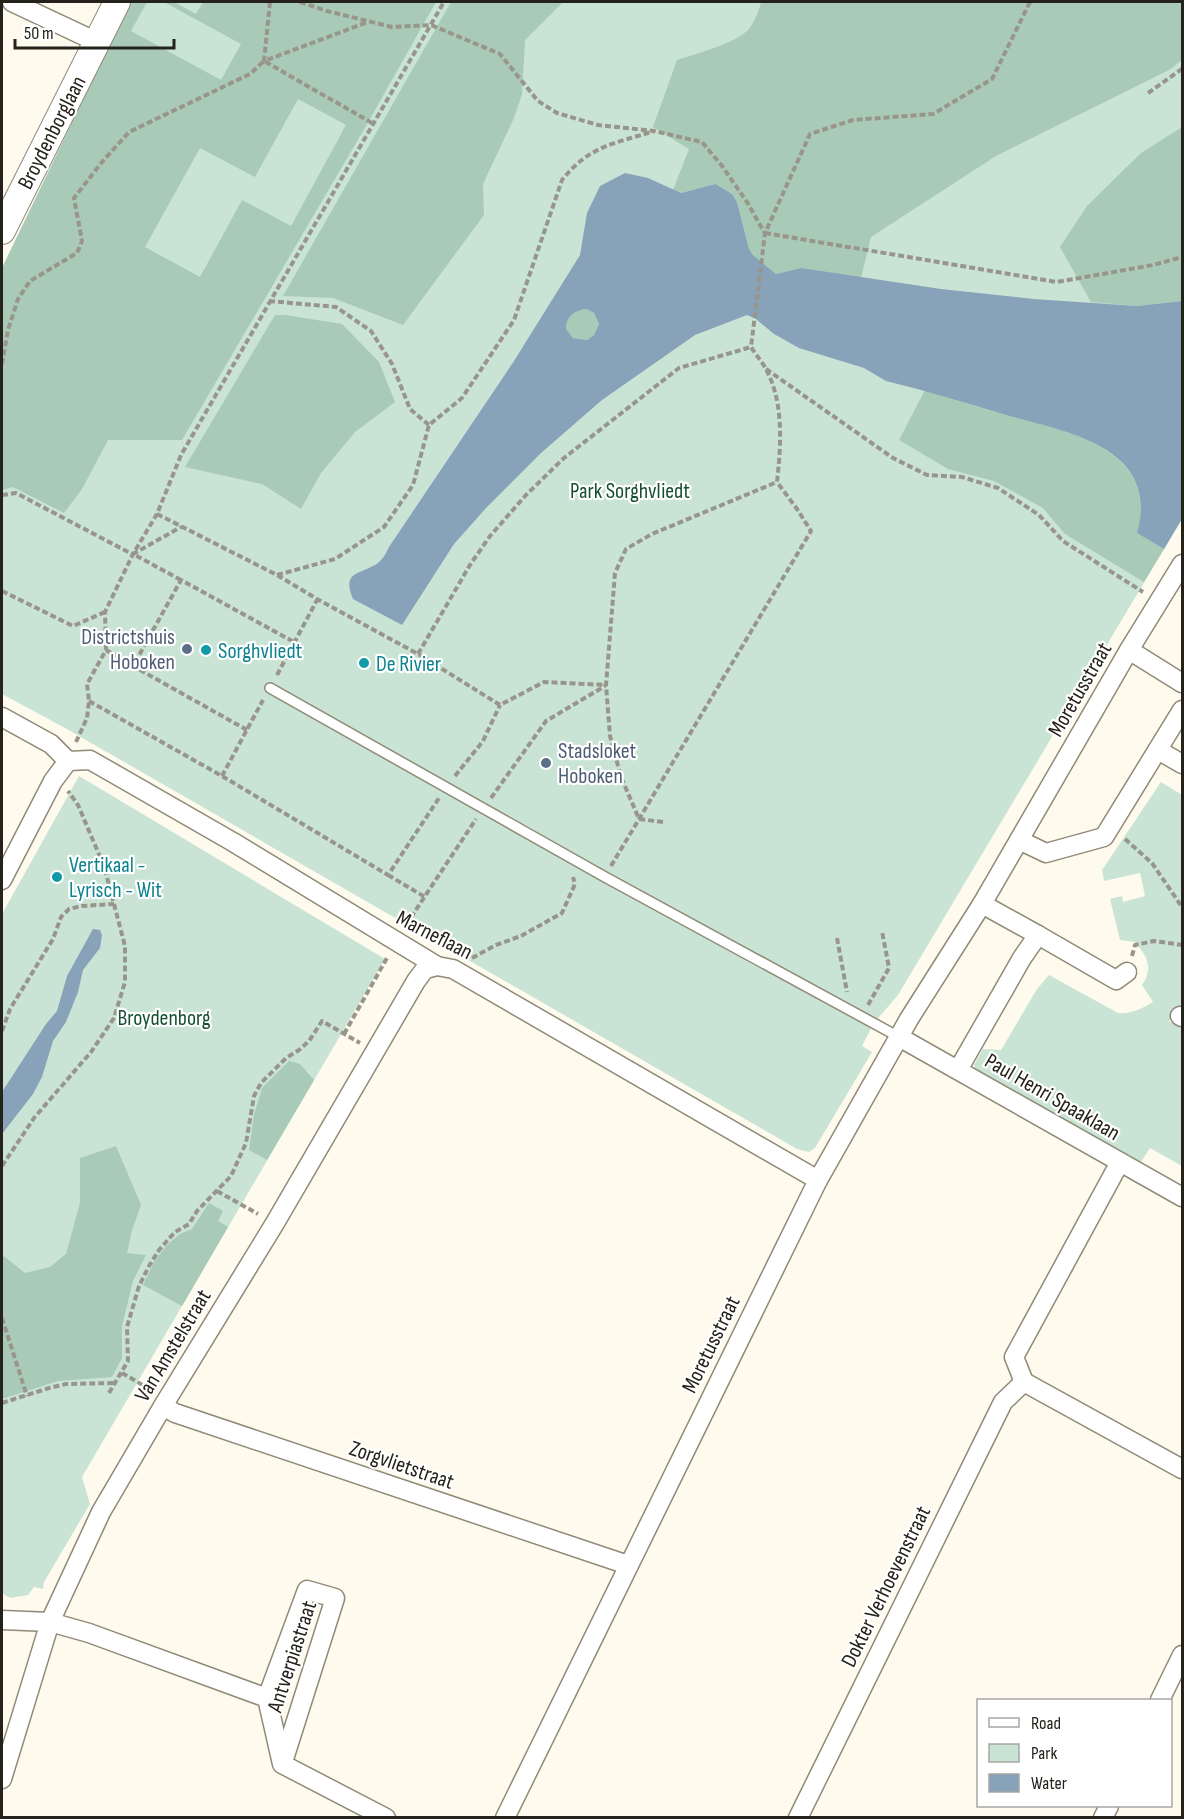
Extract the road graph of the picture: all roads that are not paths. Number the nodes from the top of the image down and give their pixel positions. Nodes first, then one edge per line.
1 (12, 2) edge
2 (117, 2) edge
3 (97, 42) junction
4 (2, 231) edge
5 (1182, 564) edge
6 (1129, 650) junction
7 (1182, 683) edge
8 (270, 688) dead end
9 (1182, 710) edge
10 (2, 717) edge
11 (1158, 750) junction
12 (68, 761) junction
13 (1182, 764) edge
14 (1019, 840) junction
15 (2, 880) edge
16 (982, 904) junction
17 (1038, 935) junction
18 (445, 968) junction
19 (1127, 972) road end
20 (899, 1037) junction
21 (958, 1070) junction
22 (1120, 1162) junction
23 (818, 1180) junction
24 (1182, 1197) edge
25 (1024, 1382) junction
26 (165, 1403) junction
27 (1182, 1469) edge
28 (628, 1565) junction
29 (2, 1620) edge
30 (50, 1622) junction
31 (1182, 1655) edge
32 (267, 1698) junction
33 (1161, 1699) edge
34 (282, 1764) junction
35 (2, 1779) edge
36 (386, 1818) edge
37 (505, 1818) edge
38 (798, 1818) edge

1 - 3 street
2 - 3 street, Broydenborglaan
3 - 4 street, Broydenborglaan
5 - 6 street, Moretusstraat
6 - 7 street
6 - 14 street, Moretusstraat
8 - 20 lane
9 - 11 street
10 - 12 street
11 - 13 street
11 - 14 street
12 - 15 street
12 - 18 street, Marneflaan
14 - 16 street, Moretusstraat
16 - 17 street
16 - 20 street, Moretusstraat
17 - 19 street
17 - 21 street
18 - 23 street, Marneflaan
18 - 26 street, Van Amstelstraat
20 - 21 street, Paul Henri Spaaklaan
20 - 23 street, Moretusstraat
21 - 22 street, Paul Henri Spaaklaan
22 - 24 street, Paul Henri Spaaklaan
22 - 25 street
23 - 28 street, Moretusstraat
25 - 27 street
25 - 38 street, Dokter Verhoevenstraat
26 - 28 street, Zorgvlietstraat
26 - 30 street, Van Amstelstraat
28 - 37 street, Moretusstraat
29 - 30 street, Antverpiastraat
30 - 32 street, Antverpiastraat
30 - 35 street, Van Amstelstraat
31 - 33 street
32 - 34 street, Antverpiastraat
32 - 34 street, Antverpiastraat
34 - 36 street

